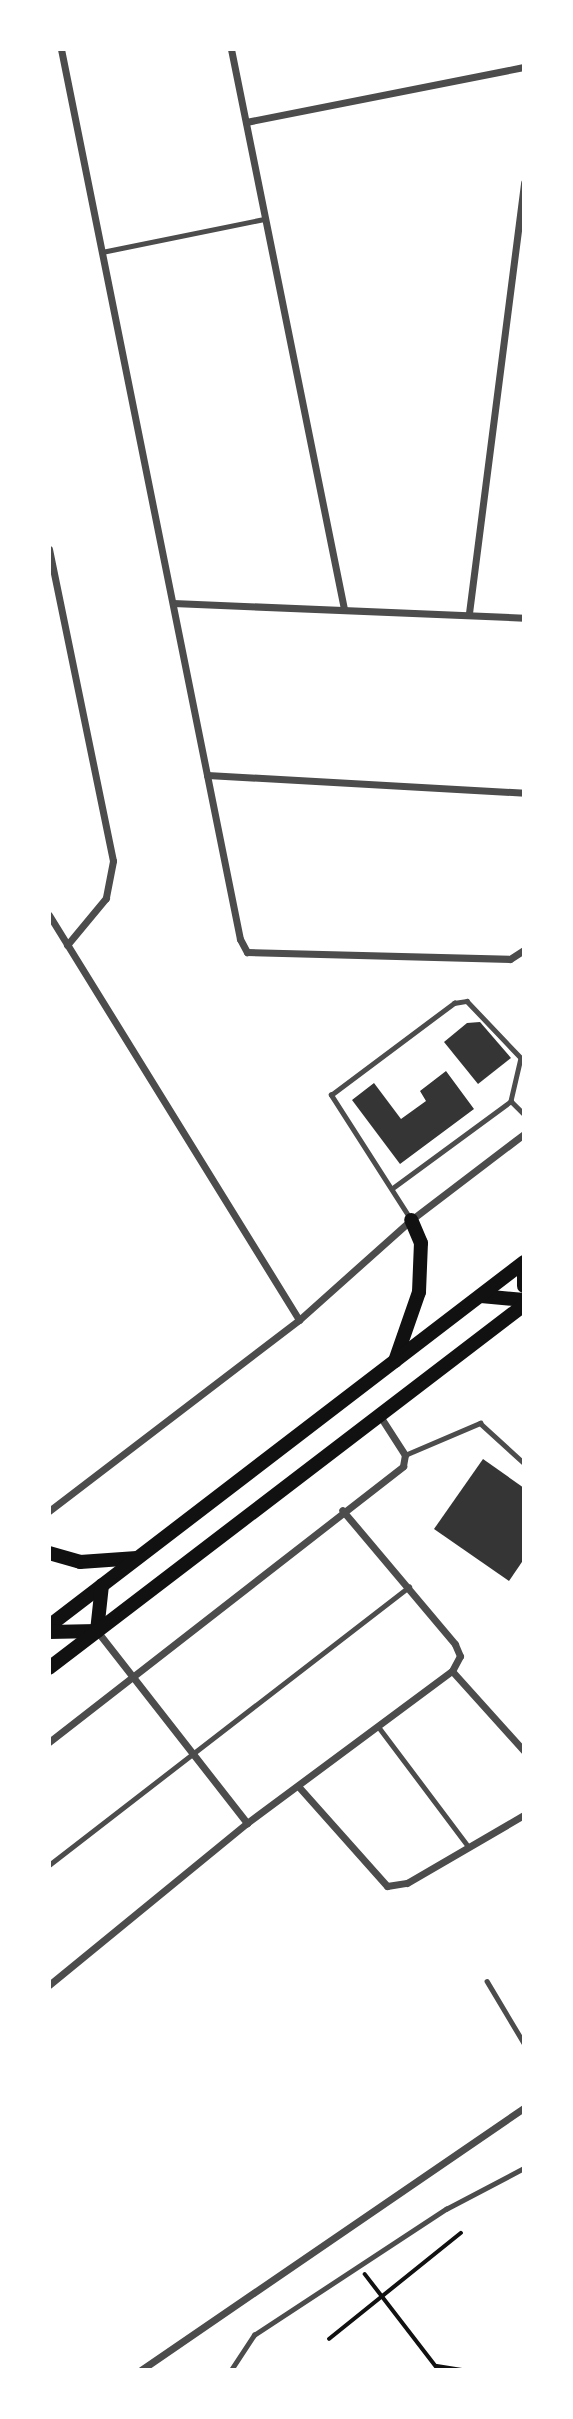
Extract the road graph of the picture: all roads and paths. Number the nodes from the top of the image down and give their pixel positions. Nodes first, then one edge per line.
1 (61, 49) edge
2 (231, 49) edge
3 (524, 66) edge
4 (246, 122) junction
5 (524, 182) edge
6 (264, 219) junction
7 (102, 252) junction
8 (49, 549) edge
9 (173, 603) junction
10 (344, 609) junction
11 (469, 614) junction
12 (524, 618) edge
13 (207, 775) junction
14 (524, 793) edge
15 (49, 915) edge
16 (67, 944) junction
17 (524, 950) edge
18 (511, 1101) junction
19 (524, 1114) edge
20 (524, 1134) edge
21 (394, 1187) junction
22 (411, 1220) junction
23 (524, 1264) edge
24 (524, 1286) edge
25 (481, 1296) junction
26 (524, 1303) edge
27 (299, 1320) junction
28 (394, 1362) junction
29 (377, 1412) junction
30 (405, 1455) junction
31 (524, 1463) edge
32 (342, 1510) junction
33 (49, 1511) edge
34 (49, 1553) edge
35 (137, 1558) junction
36 (103, 1585) junction
37 (410, 1586) junction
38 (49, 1626) edge
39 (97, 1631) junction
40 (49, 1632) edge
41 (49, 1668) edge
42 (452, 1671) junction
43 (133, 1678) junction
44 (378, 1726) junction
45 (49, 1742) edge
46 (524, 1751) edge
47 (193, 1754) junction
48 (298, 1786) junction
49 (524, 1815) edge
50 (247, 1823) junction
51 (468, 1846) junction
52 (49, 1864) edge
53 (487, 1981) dead end
54 (49, 1985) edge
55 (524, 2043) edge
56 (524, 2108) edge
57 (524, 2168) edge
58 (461, 2233) dead end
59 (359, 2267) junction
60 (382, 2296) junction
61 (329, 2339) dead end
62 (438, 2368) edge
63 (141, 2370) edge
64 (231, 2370) edge
65 (462, 2370) edge

1 - 7 street
2 - 4 street
3 - 4 street
4 - 6 street
5 - 11 street
6 - 7 lane
6 - 10 street
7 - 9 street
8 - 16 street
9 - 10 street
9 - 13 street
10 - 11 street
11 - 12 street
13 - 14 street
13 - 17 street
15 - 16 street
16 - 27 street
18 - 19 lane
18 - 21 lane
18 - 21 lane
20 - 22 street
21 - 22 lane
22 - 27 street
22 - 28 highway
23 - 24 highway
23 - 25 highway
25 - 26 highway
25 - 28 highway
26 - 29 highway
27 - 33 street
28 - 35 highway
29 - 30 street
29 - 39 highway
30 - 31 lane
30 - 32 street
32 - 37 street
32 - 43 street
34 - 35 highway
35 - 36 highway
36 - 38 highway
36 - 39 highway
37 - 42 street
37 - 47 lane
39 - 40 highway
39 - 41 highway
39 - 43 street
42 - 44 street
42 - 46 street
43 - 45 street
43 - 47 street
44 - 48 street
44 - 51 lane
47 - 50 street
47 - 52 lane
48 - 50 street
48 - 51 street
49 - 51 street
50 - 54 street
53 - 55 lane
56 - 63 street
57 - 59 lane
58 - 60 path
59 - 60 path
59 - 64 lane
60 - 61 path
60 - 62 path
62 - 65 path

